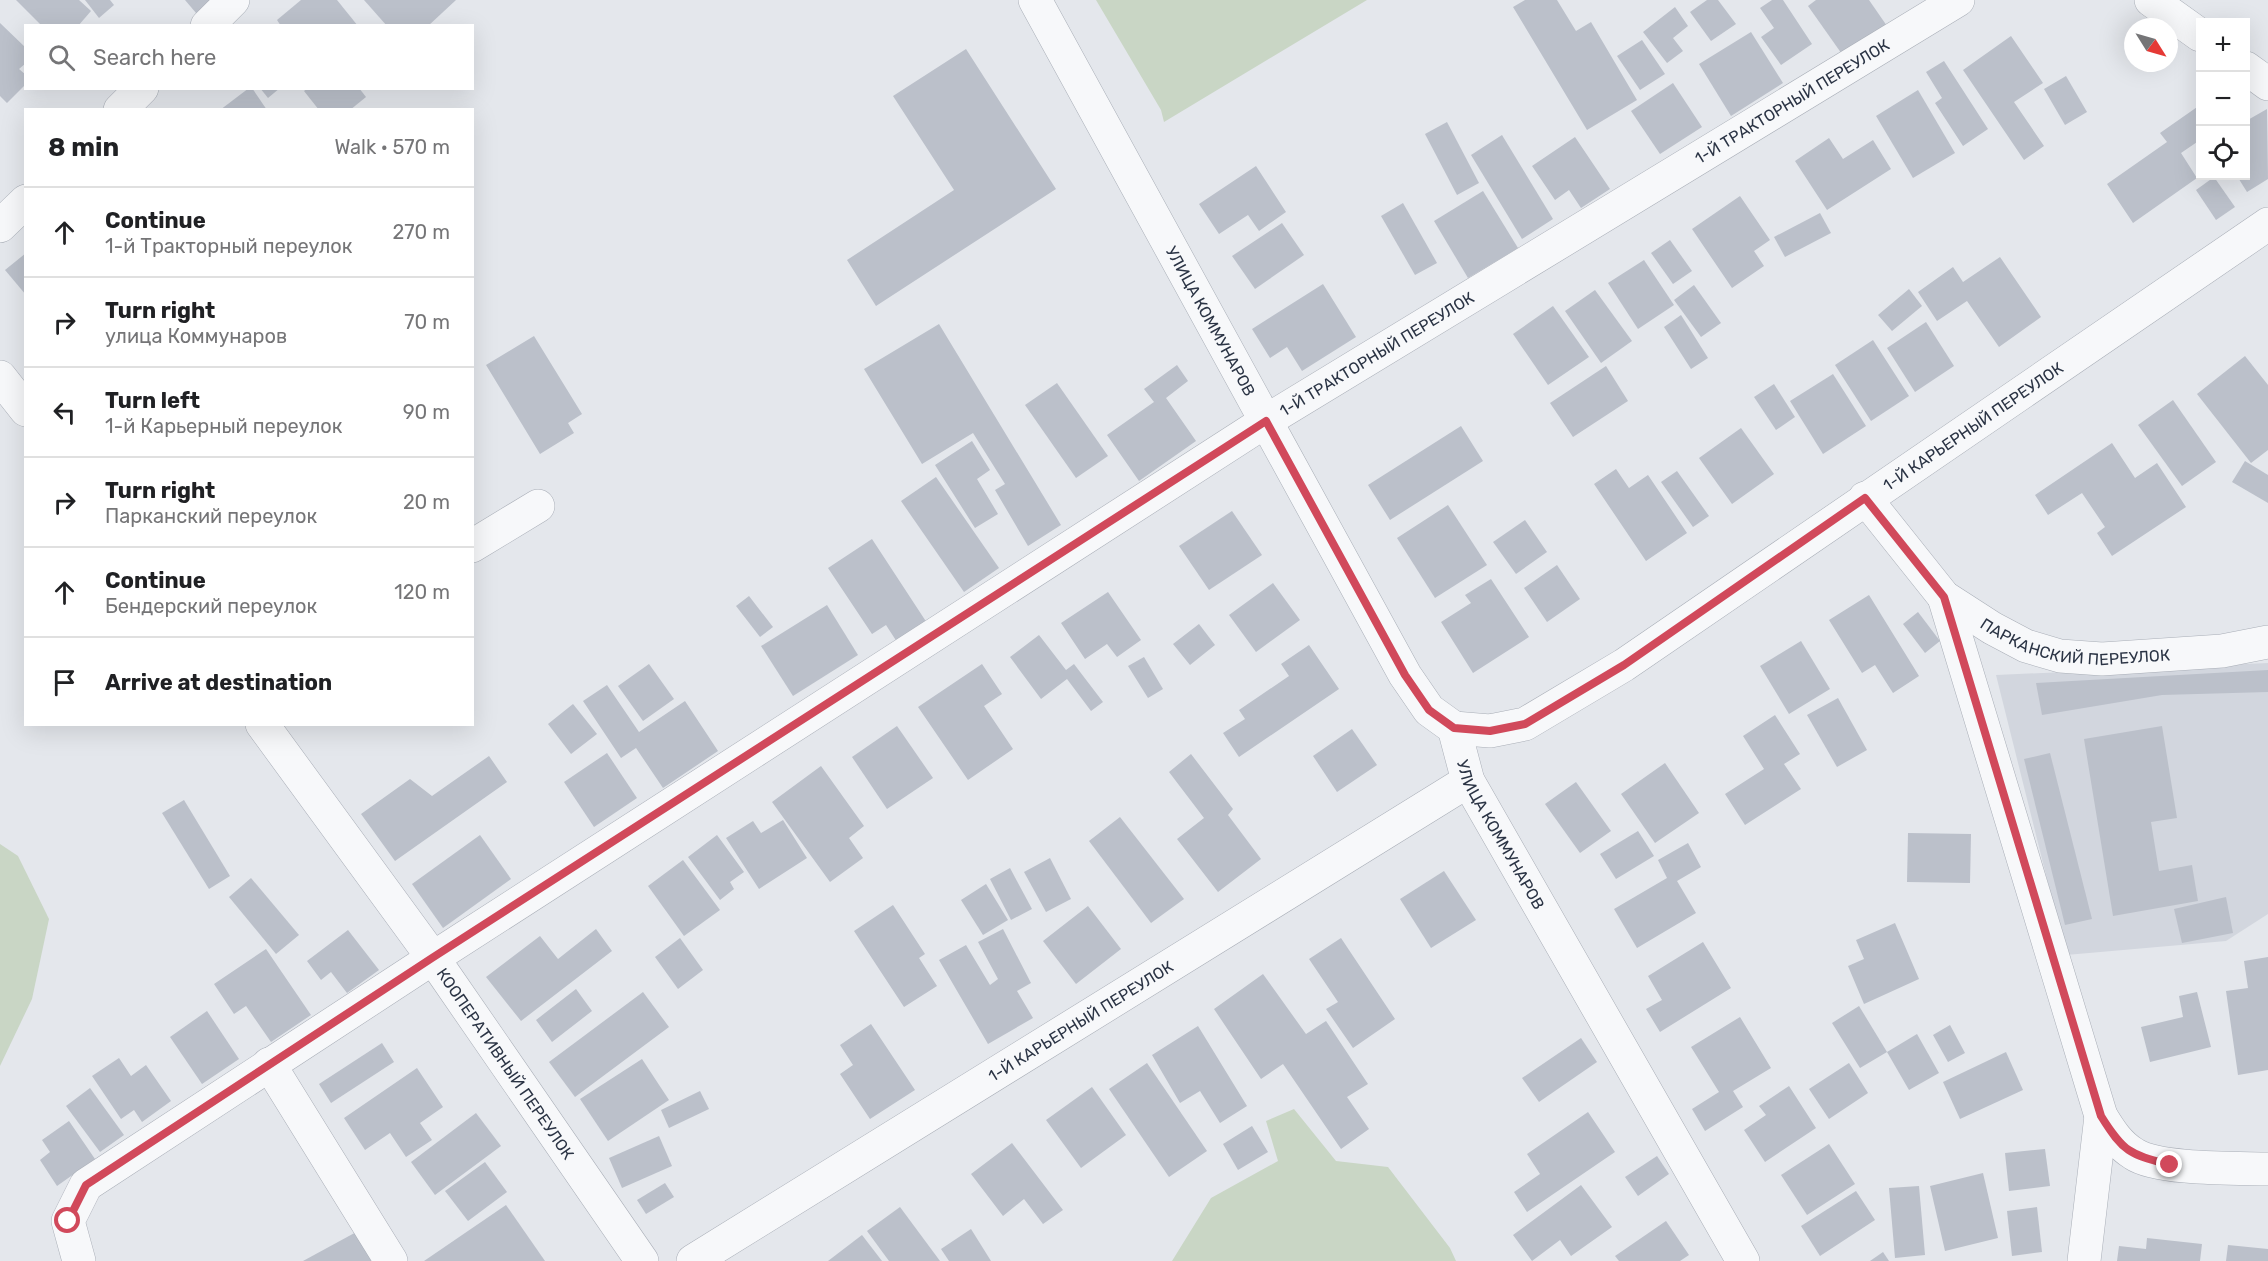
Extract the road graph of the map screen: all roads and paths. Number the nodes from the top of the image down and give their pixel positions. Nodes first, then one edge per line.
1 (233, 0) edge
2 (1035, 0) edge
3 (1958, 0) edge
4 (2151, 0) edge
5 (209, 24) edge
6 (2196, 33) edge
7 (2250, 71) edge
8 (2268, 84) edge
9 (140, 90) edge
10 (122, 108) edge
11 (24, 203) edge
12 (2268, 224) edge
13 (0, 226) edge
14 (0, 377) edge
15 (24, 407) edge
16 (1266, 421) junction
17 (1865, 498) junction
18 (538, 506) dead end
19 (474, 545) edge
20 (1944, 597) junction
21 (2268, 642) edge
22 (263, 726) edge
23 (1454, 728) junction
24 (1468, 781) junction
25 (432, 958) junction
26 (269, 1064) junction
27 (2101, 1116) junction
28 (2268, 1169) edge
29 (79, 1261) edge
30 (391, 1261) edge
31 (642, 1261) edge
32 (693, 1261) edge
33 (1743, 1261) edge
34 (2084, 1261) edge

1 - 5 street
2 - 16 street, УЛИЦА КОММУНАРОВ
3 - 16 street, 1-Й ТРАКТОРНЫЙ ПЕРЕУЛОК
4 - 6 street
7 - 8 street
9 - 10 street
11 - 13 street
12 - 17 street, 1-Й КАРЬЕРНЫЙ ПЕРЕУЛОК
14 - 15 street
16 - 23 street, УЛИЦА КОММУНАРОВ
16 - 25 street, 1-Й ТРАКТОРНЫЙ ПЕРЕУЛОК
17 - 20 street, ПАРКАНСКИЙ ПЕРЕУЛОК
17 - 23 street, 1-Й КАРЬЕРНЫЙ ПЕРЕУЛОК
18 - 19 street
20 - 21 street, ПАРКАНСКИЙ ПЕРЕУЛОК
20 - 27 street
22 - 25 street, КООПЕРАТИВНЫЙ ПЕРЕУЛОК
23 - 24 street, УЛИЦА КОММУНАРОВ
24 - 32 street, 1-Й КАРЬЕРНЫЙ ПЕРЕУЛОК
24 - 33 street, УЛИЦА КОММУНАРОВ
25 - 26 street, 1-Й ТРАКТОРНЫЙ ПЕРЕУЛОК
25 - 31 street, КООПЕРАТИВНЫЙ ПЕРЕУЛОК
26 - 29 street, 1-Й ТРАКТОРНЫЙ ПЕРЕУЛОК
26 - 30 street
27 - 28 street
27 - 34 street

